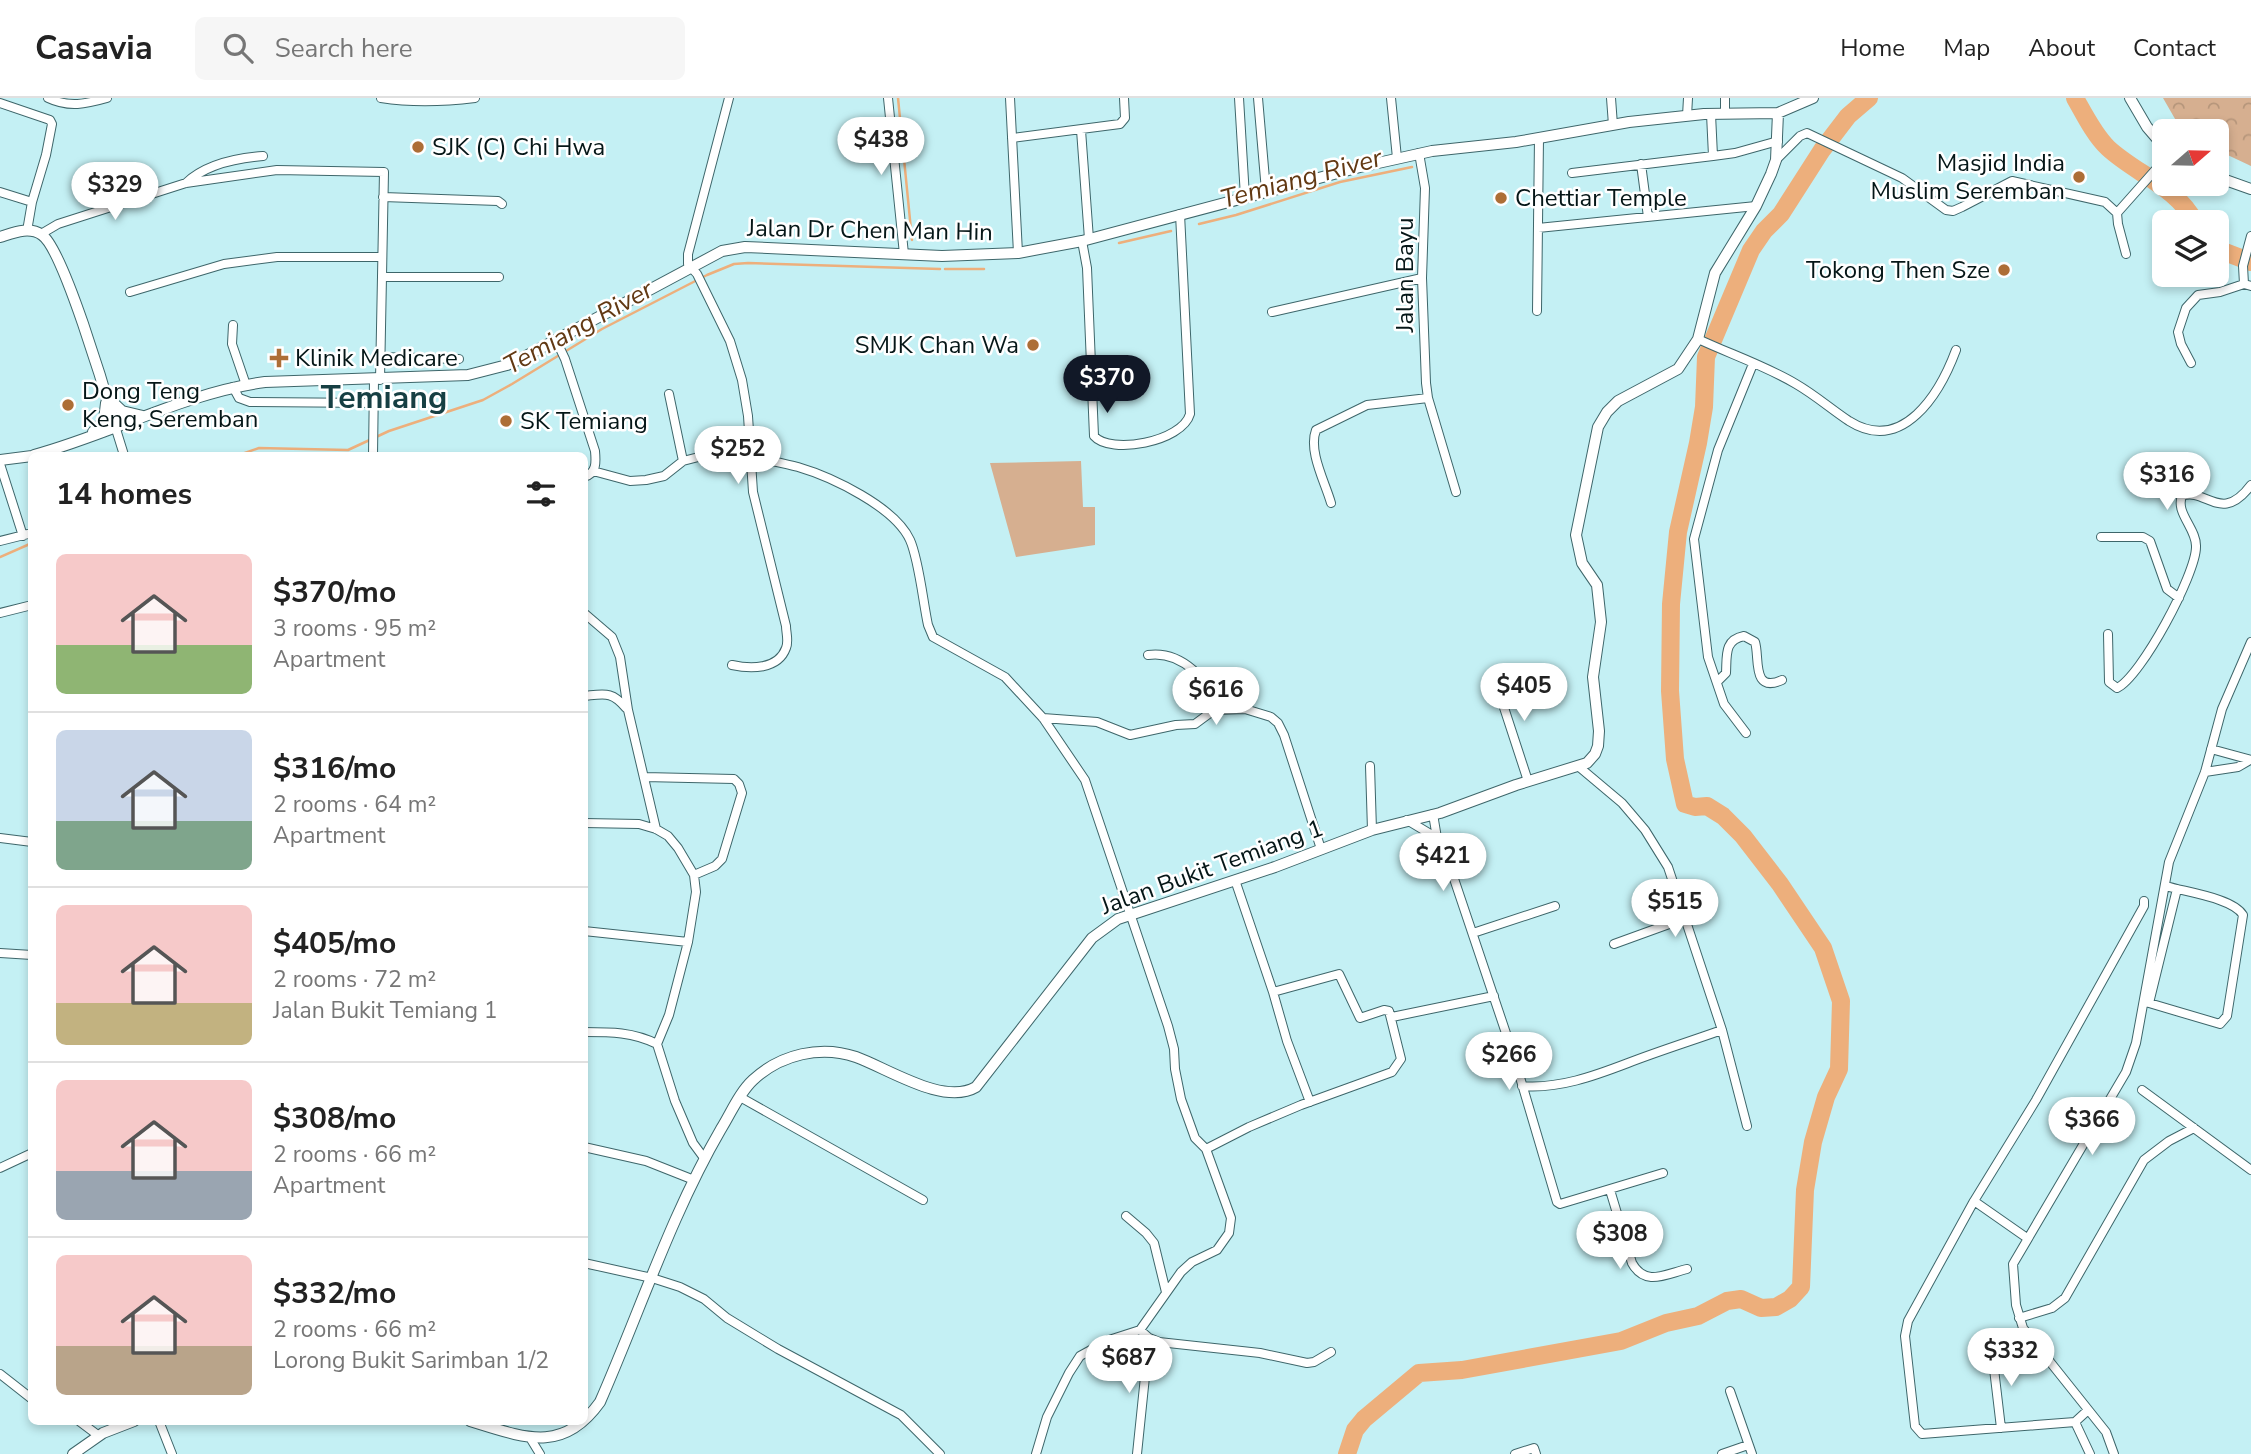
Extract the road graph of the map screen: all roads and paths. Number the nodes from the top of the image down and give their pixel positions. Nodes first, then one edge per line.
1 (48, 98) edge
2 (107, 98) edge
3 (381, 98) edge
4 (475, 98) edge
5 (729, 98) edge
6 (888, 98) edge
7 (1010, 98) edge
8 (1124, 98) edge
9 (1238, 98) edge
10 (1258, 98) edge
11 (1391, 98) edge
12 (1611, 98) edge
13 (1688, 98) edge
14 (1726, 98) edge
15 (1813, 98) edge
16 (2130, 98) edge
17 (0, 103) edge
18 (1778, 113) junction
19 (1711, 114) junction
20 (1725, 114) junction
21 (1687, 116) junction
22 (1613, 125) junction
23 (1081, 130) junction
24 (2152, 133) edge
25 (1012, 138) junction
26 (1539, 138) junction
27 (1778, 141) junction
28 (1419, 153) junction
29 (263, 156) dead end
30 (1713, 156) junction
31 (1396, 158) junction
32 (1776, 160) junction
33 (1641, 164) junction
34 (1572, 173) dead end
35 (2152, 174) edge
36 (2230, 182) edge
37 (186, 183) junction
38 (2251, 189) edge
39 (1266, 191) junction
40 (0, 192) edge
41 (383, 197) junction
42 (1245, 197) junction
43 (32, 202) junction
44 (502, 204) dead end
45 (1756, 206) junction
46 (2118, 213) junction
47 (1180, 214) junction
48 (1648, 217) junction
49 (1538, 228) junction
50 (27, 231) junction
51 (41, 234) junction
52 (2251, 236) edge
53 (0, 237) edge
54 (1085, 240) junction
55 (1018, 253) junction
56 (904, 254) junction
57 (2126, 254) dead end
58 (382, 257) junction
59 (693, 270) junction
60 (382, 277) junction
61 (499, 277) dead end
62 (1422, 278) junction
63 (2248, 285) edge
64 (130, 292) dead end
65 (1537, 311) dead end
66 (1272, 312) dead end
67 (233, 325) dead end
68 (1698, 339) junction
69 (557, 343) junction
70 (1956, 351) dead end
71 (380, 357) junction
72 (459, 359) dead end
73 (2191, 363) dead end
74 (1753, 364) junction
75 (377, 380) junction
76 (246, 385) junction
77 (233, 387) junction
78 (669, 394) dead end
79 (106, 395) junction
80 (1428, 398) junction
81 (374, 403) junction
82 (144, 416) junction
83 (115, 426) junction
84 (89, 435) junction
85 (749, 444) junction
86 (373, 450) edge
87 (43, 452) edge
88 (123, 452) edge
89 (28, 456) edge
90 (750, 456) junction
91 (683, 460) junction
92 (0, 462) edge
93 (593, 471) junction
94 (588, 474) edge
95 (2251, 485) edge
96 (1456, 492) dead end
97 (1331, 503) dead end
98 (27, 534) edge
99 (2101, 537) dead end
100 (0, 541) edge
101 (2179, 598) junction
102 (28, 606) edge
103 (0, 613) edge
104 (588, 615) edge
105 (2108, 634) dead end
106 (2250, 647) edge
107 (1148, 655) dead end
108 (732, 665) dead end
109 (2251, 666) edge
110 (2238, 668) junction
111 (1493, 674) dead end
112 (1782, 680) dead end
113 (1717, 682) junction
114 (588, 696) edge
115 (1224, 709) junction
116 (628, 710) junction
117 (1043, 718) junction
118 (1746, 733) dead end
119 (2211, 749) junction
120 (2250, 760) edge
121 (1370, 766) dead end
122 (1578, 766) junction
123 (2205, 772) junction
124 (644, 777) junction
125 (1528, 781) junction
126 (1433, 814) junction
127 (1407, 820) junction
128 (588, 824) edge
129 (656, 829) junction
130 (1372, 830) junction
131 (0, 838) edge
132 (1437, 838) junction
133 (28, 842) edge
134 (1321, 849) junction
135 (694, 875) junction
136 (1235, 880) junction
137 (2166, 887) junction
138 (2177, 889) junction
139 (2144, 901) dead end
140 (1555, 906) dead end
141 (1130, 915) junction
142 (1684, 919) junction
143 (588, 931) edge
144 (1473, 933) junction
145 (688, 942) junction
146 (1614, 944) dead end
147 (0, 953) edge
148 (28, 956) edge
149 (1273, 992) junction
150 (1494, 996) junction
151 (1392, 1017) junction
152 (1722, 1030) junction
153 (588, 1032) edge
154 (657, 1044) junction
155 (1522, 1086) junction
156 (2142, 1090) dead end
157 (740, 1097) junction
158 (1310, 1102) junction
159 (1747, 1126) dead end
160 (2194, 1128) junction
161 (588, 1148) edge
162 (1206, 1149) junction
163 (28, 1155) edge
164 (704, 1158) junction
165 (0, 1168) edge
166 (2251, 1170) edge
167 (1663, 1173) dead end
168 (694, 1180) junction
169 (1610, 1190) junction
170 (923, 1200) dead end
171 (1974, 1200) junction
172 (1126, 1216) dead end
173 (2027, 1238) junction
174 (588, 1265) edge
175 (1687, 1269) dead end
176 (652, 1278) junction
177 (1166, 1292) junction
178 (2019, 1318) junction
179 (1140, 1330) junction
180 (1149, 1338) junction
181 (1331, 1352) dead end
182 (1992, 1352) dead end
183 (0, 1374) edge
184 (1730, 1391) dead end
185 (28, 1396) edge
186 (2087, 1411) junction
187 (588, 1421) edge
188 (2074, 1422) junction
189 (84, 1425) edge
190 (125, 1425) edge
191 (161, 1425) edge
192 (482, 1425) edge
193 (583, 1425) edge
194 (2001, 1429) junction
195 (99, 1436) junction
196 (532, 1441) junction
197 (1748, 1445) junction
198 (1535, 1451) edge
199 (73, 1454) edge
200 (172, 1454) edge
201 (540, 1454) edge
202 (940, 1454) edge
203 (1036, 1454) edge
204 (1137, 1454) edge
205 (1515, 1454) edge
206 (1722, 1454) edge
207 (1752, 1454) edge
208 (2090, 1454) edge
209 (2114, 1454) edge

1 - 2 street
3 - 4 street
5 - 59 street
6 - 56 street
7 - 25 street
8 - 23 street
9 - 42 street
10 - 39 street
11 - 31 street
12 - 22 street
13 - 21 street
14 - 20 street
15 - 18 street, Jalan Dr Chen Man Hin
16 - 24 street
17 - 43 street
18 - 20 street, Jalan Dr Chen Man Hin
18 - 27 street
19 - 20 street, Jalan Dr Chen Man Hin
19 - 21 street, Jalan Dr Chen Man Hin
19 - 30 street
21 - 22 street, Jalan Dr Chen Man Hin
22 - 26 street, Jalan Dr Chen Man Hin
23 - 25 street
23 - 54 street
25 - 55 street
26 - 28 street, Jalan Dr Chen Man Hin
26 - 49 street
27 - 30 street
27 - 32 street
28 - 31 street, Jalan Dr Chen Man Hin
28 - 62 street, Jalan Bayu
29 - 37 street
30 - 33 street
31 - 39 street, Jalan Dr Chen Man Hin
32 - 45 street
32 - 46 street
33 - 34 street
33 - 48 street
35 - 46 street
36 - 38 street
37 - 41 street
37 - 51 street
39 - 42 street, Jalan Dr Chen Man Hin
40 - 43 street
41 - 44 street
41 - 58 street
42 - 47 street, Jalan Dr Chen Man Hin
43 - 50 street
45 - 48 street
45 - 68 street
46 - 57 street
47 - 54 street, Jalan Dr Chen Man Hin
47 - 54 street
48 - 49 street
49 - 65 street
50 - 51 street
50 - 53 street
51 - 79 street
52 - 63 street
54 - 55 street, Jalan Dr Chen Man Hin
55 - 56 street, Jalan Dr Chen Man Hin
56 - 59 street, Jalan Dr Chen Man Hin
58 - 60 street
58 - 64 street
59 - 69 street, Jalan Dr Chen Man Hin
59 - 85 street
60 - 61 street
60 - 71 street
62 - 66 street
62 - 80 street, Jalan Bayu
63 - 73 street
67 - 76 street
68 - 74 street
68 - 122 street
69 - 75 street, Jalan Dr Chen Man Hin
69 - 93 street
70 - 74 street
71 - 72 street
71 - 75 street
74 - 113 street
75 - 76 street, Jalan Dr Chen Man Hin
75 - 81 street
76 - 77 street, Jalan Dr Chen Man Hin
77 - 81 street
77 - 82 street, Jalan Dr Chen Man Hin
78 - 91 street
79 - 82 street
79 - 83 street
79 - 84 street
80 - 96 street, Jalan Bayu
80 - 97 street
81 - 86 street
82 - 83 street, Jalan Dr Chen Man Hin
83 - 84 street, Jalan Dr Chen Man Hin
83 - 88 street
84 - 87 street, Jalan Dr Chen Man Hin
85 - 90 street
85 - 91 street
89 - 92 street, Jalan Dr Chen Man Hin
90 - 108 street
90 - 117 street
91 - 93 street
92 - 98 street
93 - 94 street
95 - 101 street
98 - 100 street
99 - 101 street
101 - 105 street
102 - 103 street
104 - 116 street
106 - 110 street
107 - 115 street
109 - 110 street
110 - 119 street
111 - 125 street
112 - 113 street
113 - 118 street
114 - 116 street
115 - 117 street
115 - 134 street
116 - 124 street
117 - 141 street
119 - 120 street
119 - 123 street
120 - 123 street
121 - 130 street
122 - 125 street, Jalan Bukit Temiang 1
122 - 142 street
123 - 137 street
124 - 129 street
124 - 135 street
125 - 126 street, Jalan Bukit Temiang 1
126 - 127 street, Jalan Bukit Temiang 1
126 - 132 street
127 - 130 street, Jalan Bukit Temiang 1
127 - 132 street
128 - 129 street
129 - 135 street
130 - 134 street, Jalan Bukit Temiang 1
131 - 133 street
132 - 144 street
134 - 136 street, Jalan Bukit Temiang 1
135 - 145 street
136 - 141 street, Jalan Bukit Temiang 1
136 - 149 street
137 - 138 street
137 - 173 street
138 - 138 street
139 - 171 street
140 - 144 street
141 - 157 street, Jalan Bukit Temiang 1
141 - 162 street
142 - 146 street
142 - 152 street
143 - 145 street
144 - 150 street
145 - 154 street
147 - 148 street
149 - 151 street
149 - 158 street
150 - 151 street
150 - 155 street
151 - 158 street
152 - 155 street
152 - 159 street
153 - 154 street
154 - 164 street
155 - 169 street
156 - 160 street
157 - 164 street, Jalan Bukit Temiang 1
157 - 170 street
158 - 162 street
160 - 166 street
160 - 178 street
161 - 168 street
162 - 177 street
163 - 165 street
164 - 168 street, Jalan Bukit Temiang 1
167 - 169 street
168 - 176 street, Jalan Bukit Temiang 1
169 - 175 street
171 - 173 street
171 - 194 street
172 - 177 street
173 - 178 street
174 - 176 street
176 - 187 street, Jalan Bukit Temiang 1
176 - 202 street
177 - 179 street
178 - 186 street
179 - 180 street
179 - 203 street
180 - 181 street
180 - 204 street
182 - 194 street
183 - 185 street
184 - 197 street
186 - 188 street
186 - 209 street
188 - 194 street
188 - 208 street
189 - 195 street
190 - 195 street
191 - 200 street
192 - 196 street
193 - 196 street, Jalan Bukit Temiang 1
195 - 199 street
196 - 201 street
197 - 206 street
197 - 207 street
198 - 205 street

